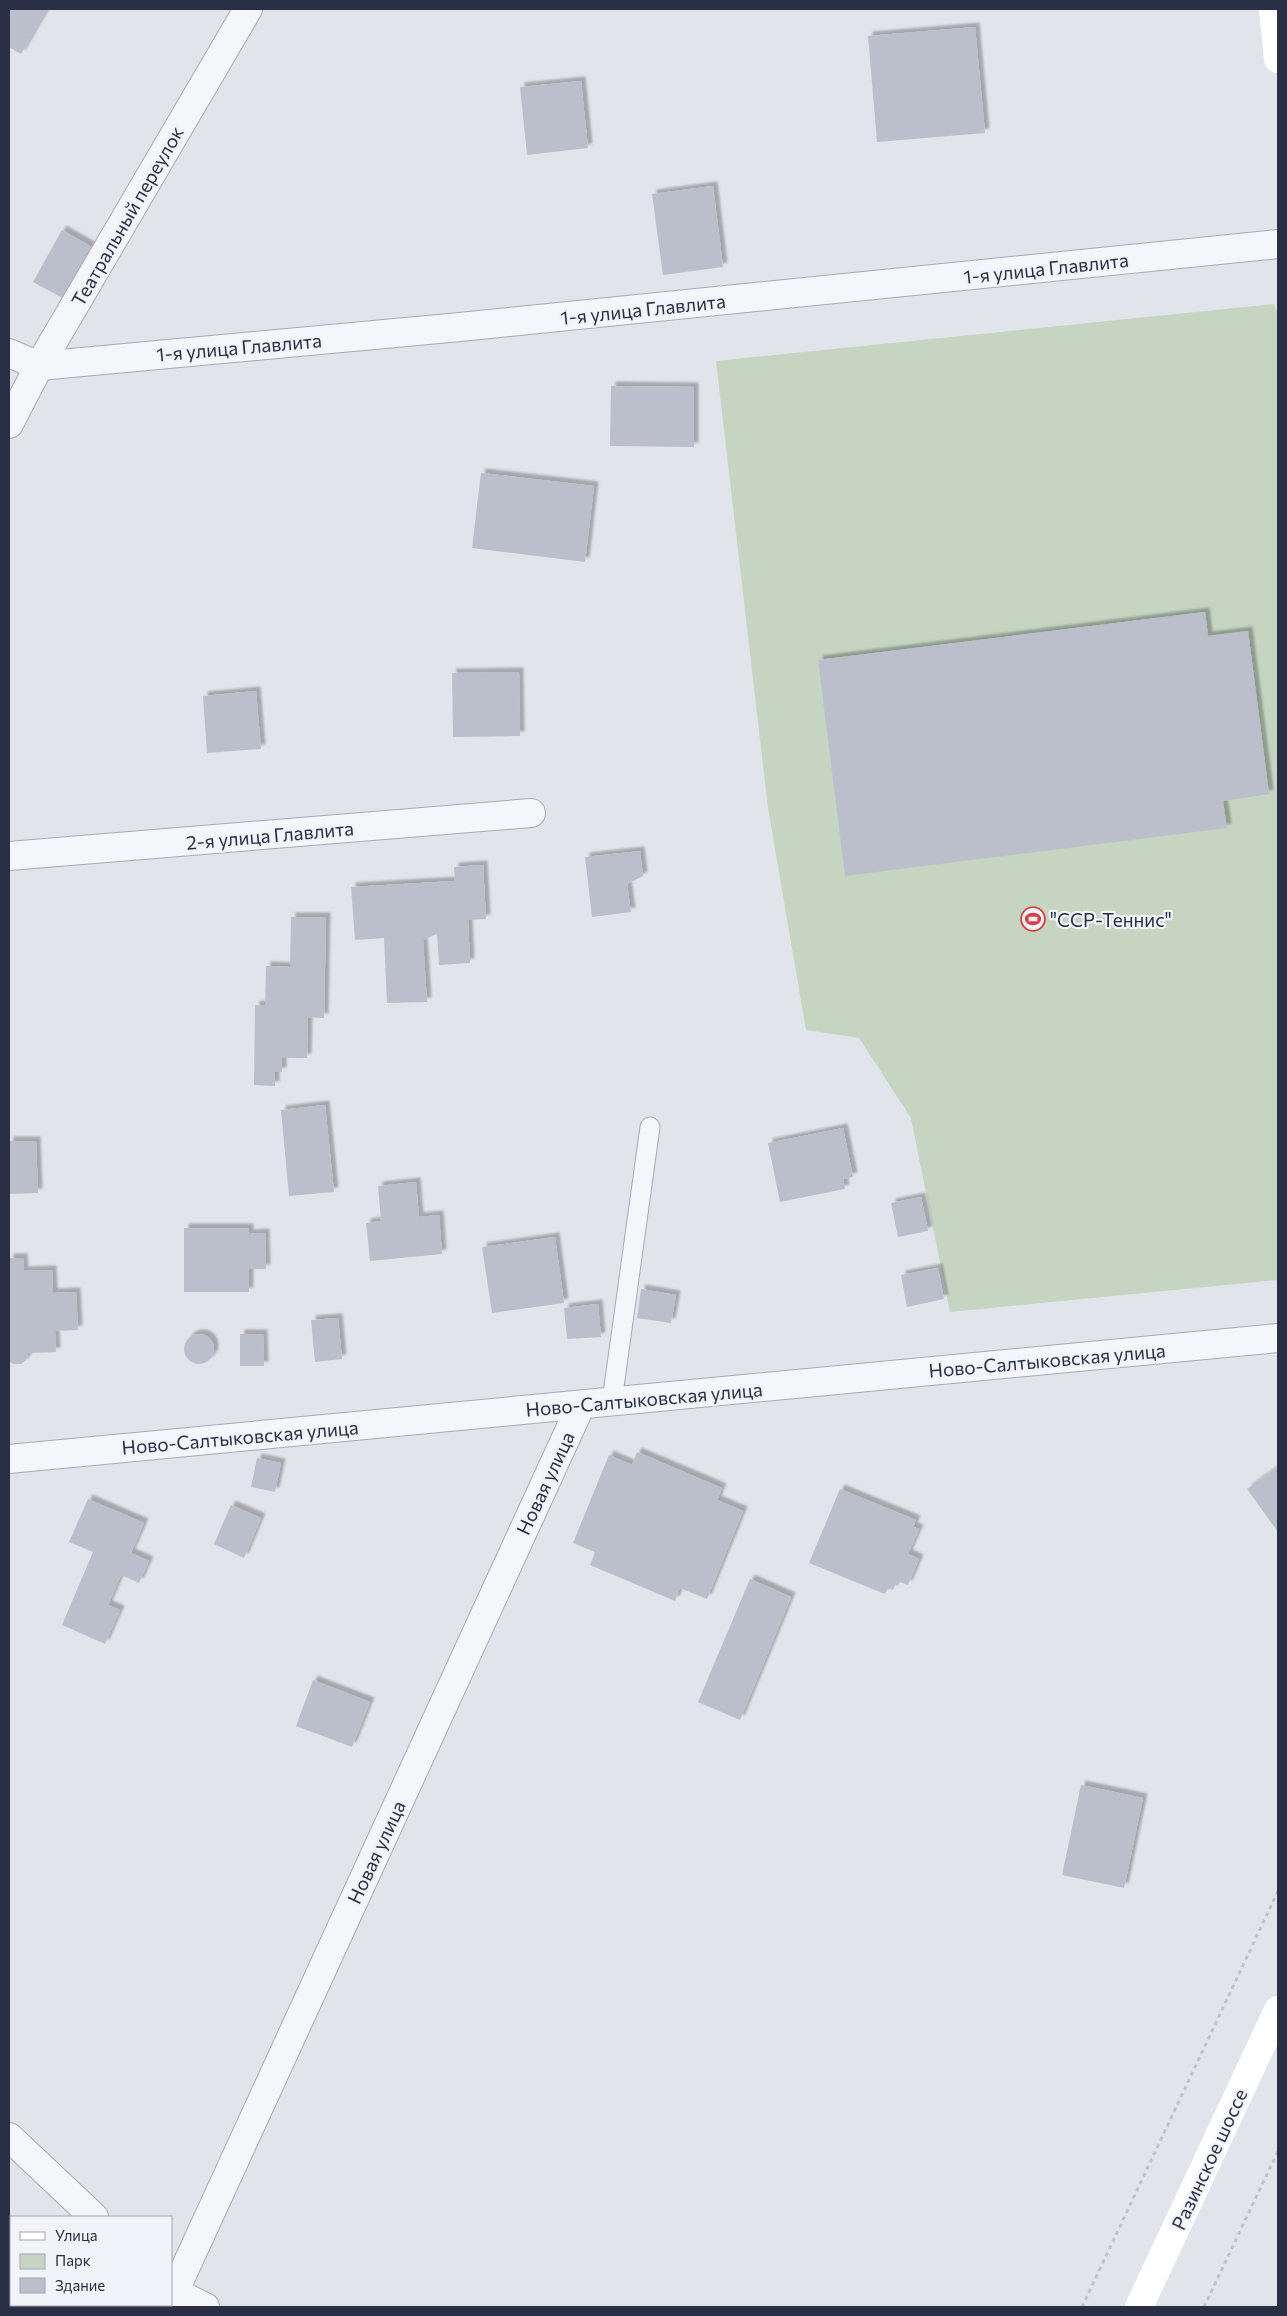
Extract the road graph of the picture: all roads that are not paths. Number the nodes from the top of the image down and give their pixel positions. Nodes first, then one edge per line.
1 (248, 9) edge
2 (1273, 9) edge
3 (1278, 59) edge
4 (1278, 244) edge
5 (9, 353) edge
6 (39, 366) junction
7 (9, 424) edge
8 (532, 813) dead end
9 (9, 856) edge
10 (650, 1127) dead end
11 (1278, 1338) edge
12 (612, 1402) junction
13 (581, 1404) junction
14 (10, 1461) edge
15 (1278, 2010) edge
16 (9, 2138) edge
17 (93, 2216) edge
18 (172, 2289) edge
19 (172, 2301) edge
20 (205, 2307) edge
21 (1139, 2307) edge

1 - 6 street, Театральный переулок
2 - 3 main road
4 - 6 street, 1-я улица Главлита
5 - 6 street, 1-я улица Главлита
6 - 7 street, Театральный переулок
8 - 9 street, 2-я улица Главлита
10 - 12 lane
11 - 12 street, Ново-Салтыковская улица
12 - 13 street, Ново-Салтыковская улица
13 - 14 street, Ново-Салтыковская улица
13 - 18 street, Новая улица
15 - 21 main road, Разинское шоссе
16 - 17 street
19 - 20 street

